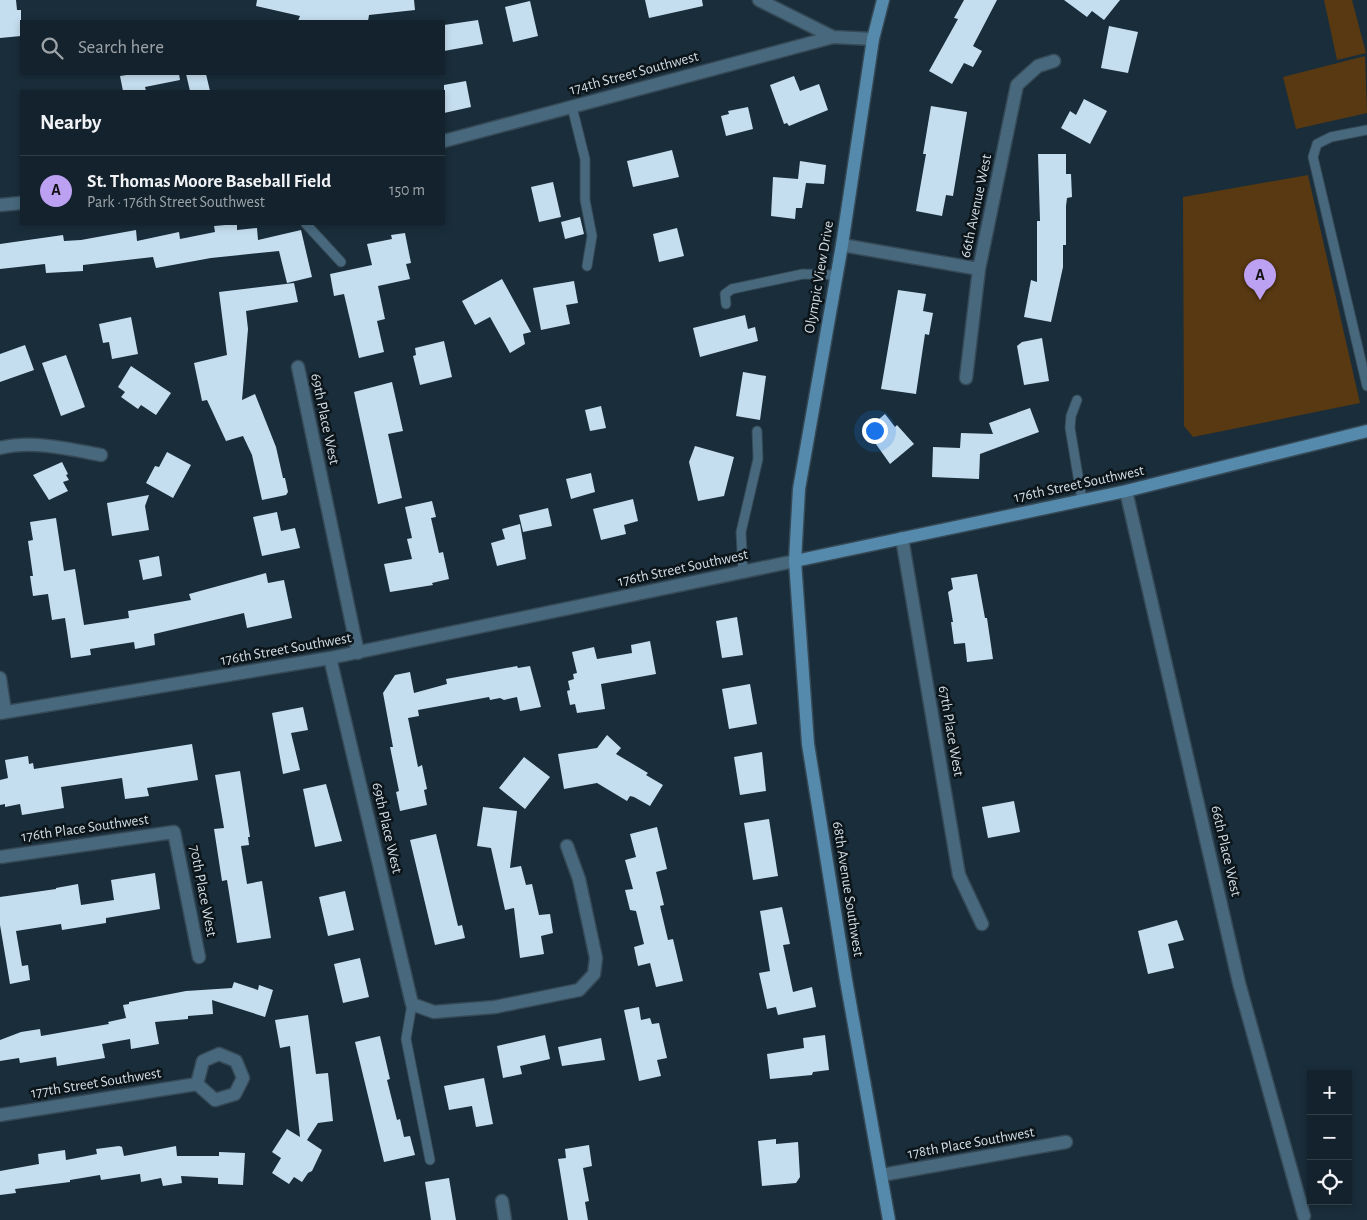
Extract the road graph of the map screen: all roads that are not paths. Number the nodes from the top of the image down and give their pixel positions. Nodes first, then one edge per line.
1 (759, 0) edge
2 (883, 0) edge
3 (834, 37) junction
4 (873, 39) junction
5 (1054, 61) dead end
6 (572, 107) junction
7 (1367, 130) edge
8 (445, 141) edge
9 (20, 203) edge
10 (0, 205) edge
11 (307, 225) edge
12 (842, 245) junction
13 (341, 262) dead end
14 (587, 266) dead end
15 (980, 269) junction
16 (837, 275) junction
17 (726, 304) dead end
18 (298, 367) dead end
19 (966, 378) dead end
20 (1367, 386) edge
21 (1077, 400) dead end
22 (757, 431) dead end
23 (1367, 431) edge
24 (0, 448) edge
25 (101, 455) dead end
26 (1126, 491) junction
27 (1082, 500) junction
28 (902, 538) junction
29 (795, 561) junction
30 (743, 572) junction
31 (358, 653) junction
32 (330, 658) junction
33 (0, 678) edge
34 (3, 712) edge
35 (174, 832) joint
36 (567, 846) dead end
37 (0, 857) edge
38 (982, 924) dead end
39 (199, 957) dead end
40 (412, 1004) junction
41 (196, 1084) dead end
42 (0, 1115) edge
43 (1066, 1142) dead end
44 (430, 1160) dead end
45 (882, 1175) junction
46 (502, 1201) dead end
47 (1304, 1216) dead end
48 (505, 1220) edge
49 (889, 1220) edge

1 - 3 street
2 - 4 main road, Olympic View Drive
3 - 4 street
3 - 6 street, 174th Street Southwest
4 - 12 main road, Olympic View Drive
5 - 15 street, 66th Avenue West
6 - 8 street, 174th Street Southwest
6 - 14 lane
7 - 20 lane
9 - 10 street
11 - 13 lane
12 - 15 street
12 - 16 main road, Olympic View Drive
15 - 19 street, 66th Avenue West
16 - 17 lane
16 - 29 main road, Olympic View Drive
18 - 31 street, 69th Place West
21 - 27 lane
22 - 30 lane
23 - 26 main road, 176th Street Southwest
24 - 25 street
26 - 27 main road, 176th Street Southwest
26 - 47 street, 66th Place West
27 - 28 main road, 176th Street Southwest
28 - 29 main road, 176th Street Southwest
28 - 38 street, 67th Place West
29 - 30 street, 176th Street Southwest
29 - 45 main road, 68th Avenue Southwest
30 - 31 street, 176th Street Southwest
31 - 32 street, 176th Street Southwest
32 - 34 street, 176th Street Southwest
32 - 40 street, 69th Place West
33 - 34 street
35 - 37 street, 176th Place Southwest
35 - 39 street, 70th Place West
36 - 40 street
40 - 44 lane
41 - 42 street, 177th Street Southwest
43 - 45 street, 178th Place Southwest
45 - 49 main road, 68th Avenue Southwest
46 - 48 street

